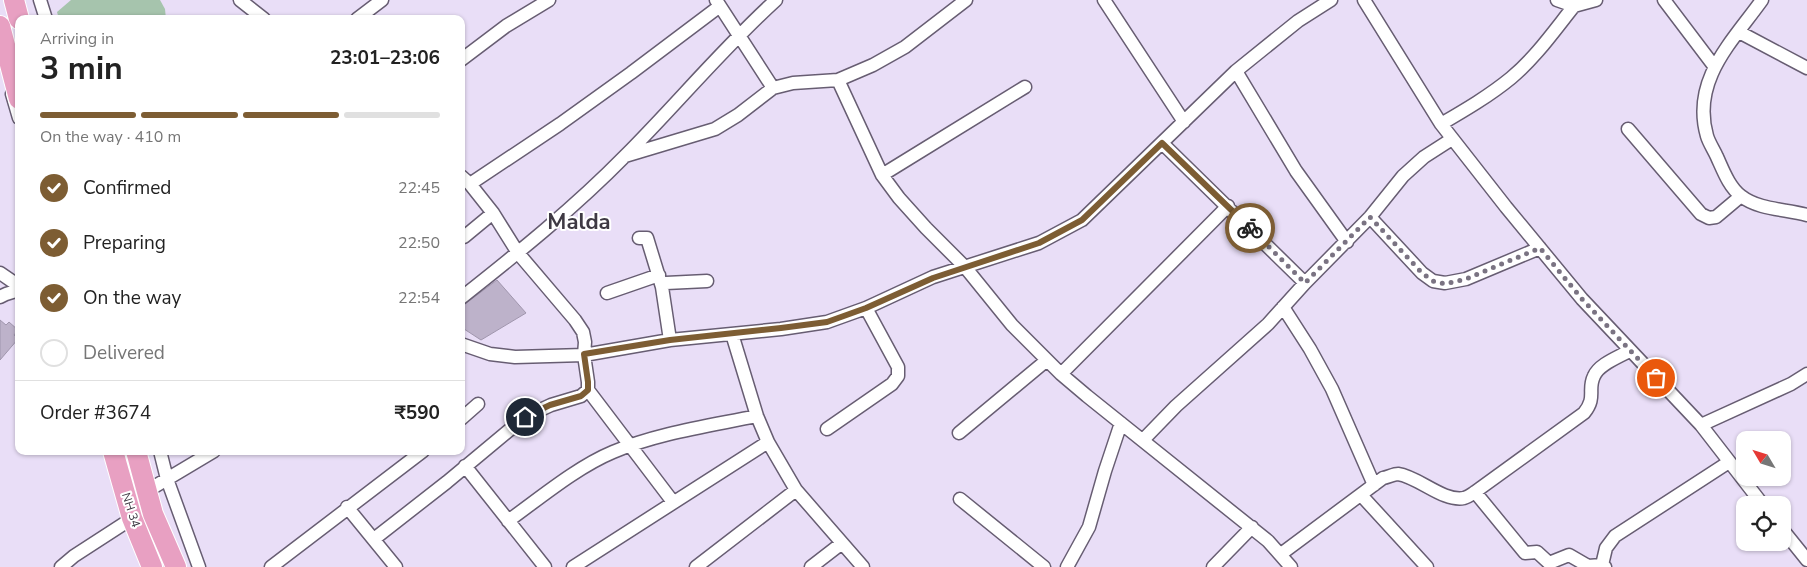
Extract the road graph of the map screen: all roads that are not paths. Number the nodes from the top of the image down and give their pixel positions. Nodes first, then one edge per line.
1 (14, 0) edge
2 (40, 0) edge
3 (240, 0) edge
4 (382, 0) edge
5 (548, 0) edge
6 (776, 0) edge
7 (966, 0) edge
8 (1104, 0) edge
9 (1330, 0) edge
10 (1364, 0) edge
11 (1557, 0) edge
12 (1596, 0) edge
13 (1664, 0) edge
14 (1762, 0) edge
15 (718, 3) edge
16 (1574, 6) junction
17 (18, 15) edge
18 (45, 15) edge
19 (256, 15) edge
20 (362, 15) edge
21 (0, 26) edge
22 (1739, 32) junction
23 (739, 34) junction
24 (0, 50) edge
25 (465, 57) edge
26 (1714, 66) junction
27 (1807, 68) edge
28 (1236, 70) junction
29 (838, 80) junction
30 (15, 84) edge
31 (1025, 87) dead end
32 (773, 88) junction
33 (15, 104) edge
34 (1184, 122) junction
35 (1441, 124) junction
36 (1628, 130) dead end
37 (1452, 138) junction
38 (1162, 143) junction
39 (625, 157) junction
40 (882, 175) junction
41 (465, 180) edge
42 (1741, 196) junction
43 (1228, 206) junction
44 (493, 214) junction
45 (1807, 215) edge
46 (1370, 217) junction
47 (465, 236) edge
48 (639, 238) dead end
49 (1347, 242) junction
50 (1540, 248) junction
51 (518, 253) junction
52 (965, 266) junction
53 (0, 273) edge
54 (707, 280) dead end
55 (660, 281) junction
56 (15, 283) edge
57 (1305, 283) junction
58 (15, 291) edge
59 (607, 293) dead end
60 (465, 295) edge
61 (0, 298) edge
62 (1283, 307) junction
63 (866, 308) junction
64 (732, 334) junction
65 (670, 340) junction
66 (465, 345) edge
67 (1629, 351) junction
68 (584, 354) junction
69 (1047, 360) junction
70 (1061, 374) junction
71 (1807, 374) edge
72 (588, 390) junction
73 (478, 404) dead end
74 (465, 415) edge
75 (757, 416) junction
76 (1121, 423) junction
77 (1701, 425) junction
78 (827, 429) dead end
79 (959, 433) dead end
80 (1143, 440) junction
81 (768, 442) junction
82 (630, 446) junction
83 (109, 455) edge
84 (114, 455) edge
85 (137, 455) edge
86 (161, 455) edge
87 (207, 455) edge
88 (409, 455) edge
89 (1730, 462) junction
90 (465, 466) junction
91 (167, 478) junction
92 (1374, 485) junction
93 (796, 490) junction
94 (146, 491) junction
95 (1475, 492) junction
96 (1361, 495) junction
97 (1756, 496) edge
98 (960, 499) dead end
99 (673, 502) junction
100 (347, 508) junction
101 (128, 521) junction
102 (508, 521) junction
103 (1252, 527) junction
104 (374, 539) junction
105 (1791, 540) edge
106 (842, 543) junction
107 (1281, 554) junction
108 (1807, 560) edge
109 (705, 564) edge
110 (1603, 566) edge
111 (61, 567) edge
112 (146, 567) edge
113 (152, 567) edge
114 (176, 567) edge
115 (200, 567) edge
116 (271, 567) edge
117 (396, 567) edge
118 (545, 567) edge
119 (573, 567) edge
120 (811, 567) edge
121 (863, 567) edge
122 (1044, 567) edge
123 (1067, 567) edge
124 (1213, 567) edge
125 (1291, 567) edge
126 (1427, 567) edge

1 - 17 main road
2 - 18 street
3 - 19 street
4 - 20 street
5 - 25 street
6 - 23 street
7 - 29 street
8 - 34 street
9 - 28 street
10 - 35 street
11 - 16 street
12 - 16 street
13 - 26 street
14 - 22 street
15 - 23 street
15 - 41 street
16 - 35 street
21 - 30 main road
22 - 26 street
22 - 27 street
23 - 32 street
23 - 39 street
24 - 33 street
26 - 42 street
28 - 34 street
28 - 49 street
29 - 32 street
29 - 40 street
31 - 40 street
32 - 39 street
34 - 38 street
35 - 37 street
36 - 42 street
37 - 46 street
37 - 50 street
38 - 43 street
38 - 52 street
39 - 51 street
40 - 52 street
41 - 44 street
42 - 45 street
43 - 57 street
43 - 70 street
44 - 47 street
44 - 51 street
46 - 49 street
46 - 50 street
48 - 55 street
49 - 57 street
50 - 67 street
51 - 60 street
51 - 68 street
52 - 63 street
52 - 69 street
53 - 56 street
54 - 55 street
55 - 59 street
55 - 65 street
57 - 62 street
58 - 61 street
62 - 80 street
62 - 92 street
63 - 64 street
63 - 78 street
64 - 65 street
64 - 75 street
65 - 68 street
66 - 68 street
67 - 77 street
67 - 95 street
68 - 72 street
69 - 70 street
69 - 79 street
70 - 76 street
71 - 77 street
72 - 82 street
72 - 90 street
73 - 74 street
75 - 81 street
75 - 82 street
76 - 80 street
76 - 123 street
77 - 89 street
80 - 103 street
81 - 93 street
81 - 99 street
82 - 99 street
82 - 102 street
83 - 101 street
84 - 113 main road, NH 34
85 - 94 main road
86 - 91 street
87 - 91 street
88 - 100 street
89 - 97 street
89 - 110 street
90 - 102 street
90 - 104 street
91 - 94 street
91 - 115 street
92 - 95 street
92 - 96 street
93 - 106 street
93 - 109 street
94 - 114 main road
95 - 110 street
96 - 107 street
96 - 126 street
98 - 122 street
99 - 119 street
100 - 104 street
100 - 116 street
101 - 111 street
101 - 112 street
102 - 118 street
103 - 107 street
103 - 124 street
104 - 117 street
105 - 108 street
106 - 120 street
106 - 121 street
107 - 125 street

